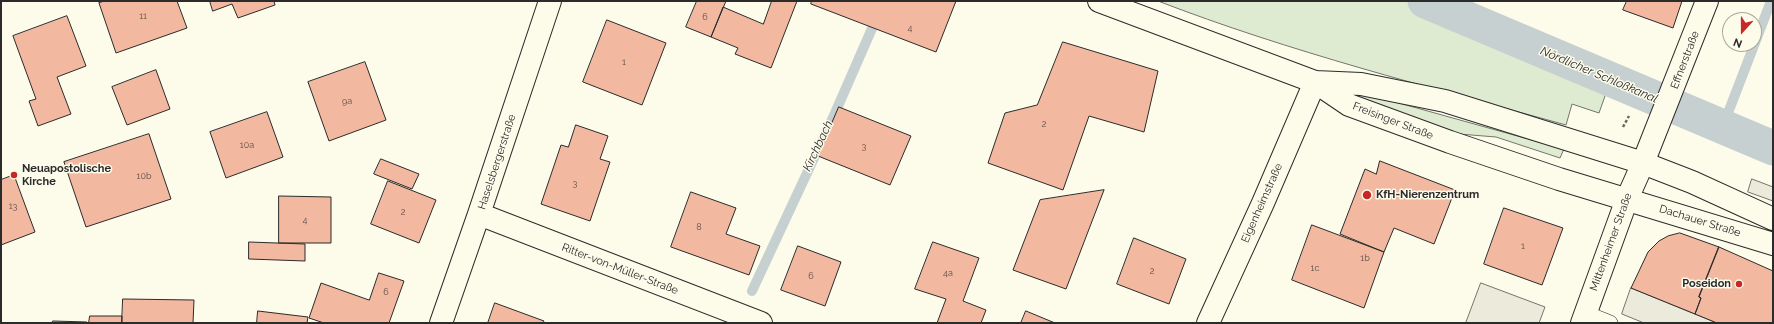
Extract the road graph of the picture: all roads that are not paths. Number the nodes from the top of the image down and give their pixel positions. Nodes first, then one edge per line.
1 (550, 1) edge
2 (1099, 1) edge
3 (1707, 1) edge
4 (1315, 82) junction
5 (1643, 163) junction
6 (1627, 199) junction
7 (479, 214) junction
8 (1773, 219) edge
9 (1773, 244) edge
10 (1583, 318) edge
11 (441, 323) edge
12 (761, 323) edge
13 (1208, 323) edge
14 (1610, 323) edge

1 - 7 main road, Haselsbergerstraße
2 - 4 main road, Freisinger Straße
3 - 5 main road, Effnerstraße
4 - 5 main road
4 - 6 main road, Freisinger Straße
4 - 13 main road, Eigenheimstraße
5 - 6 main road, Mittenheimer Straße
5 - 8 main road
6 - 9 main road, Dachauer Straße
6 - 10 main road, Mittenheimer Straße
7 - 11 main road, Haselsbergerstraße
7 - 12 main road, Ritter-von-Müller-Straße
10 - 14 lane

